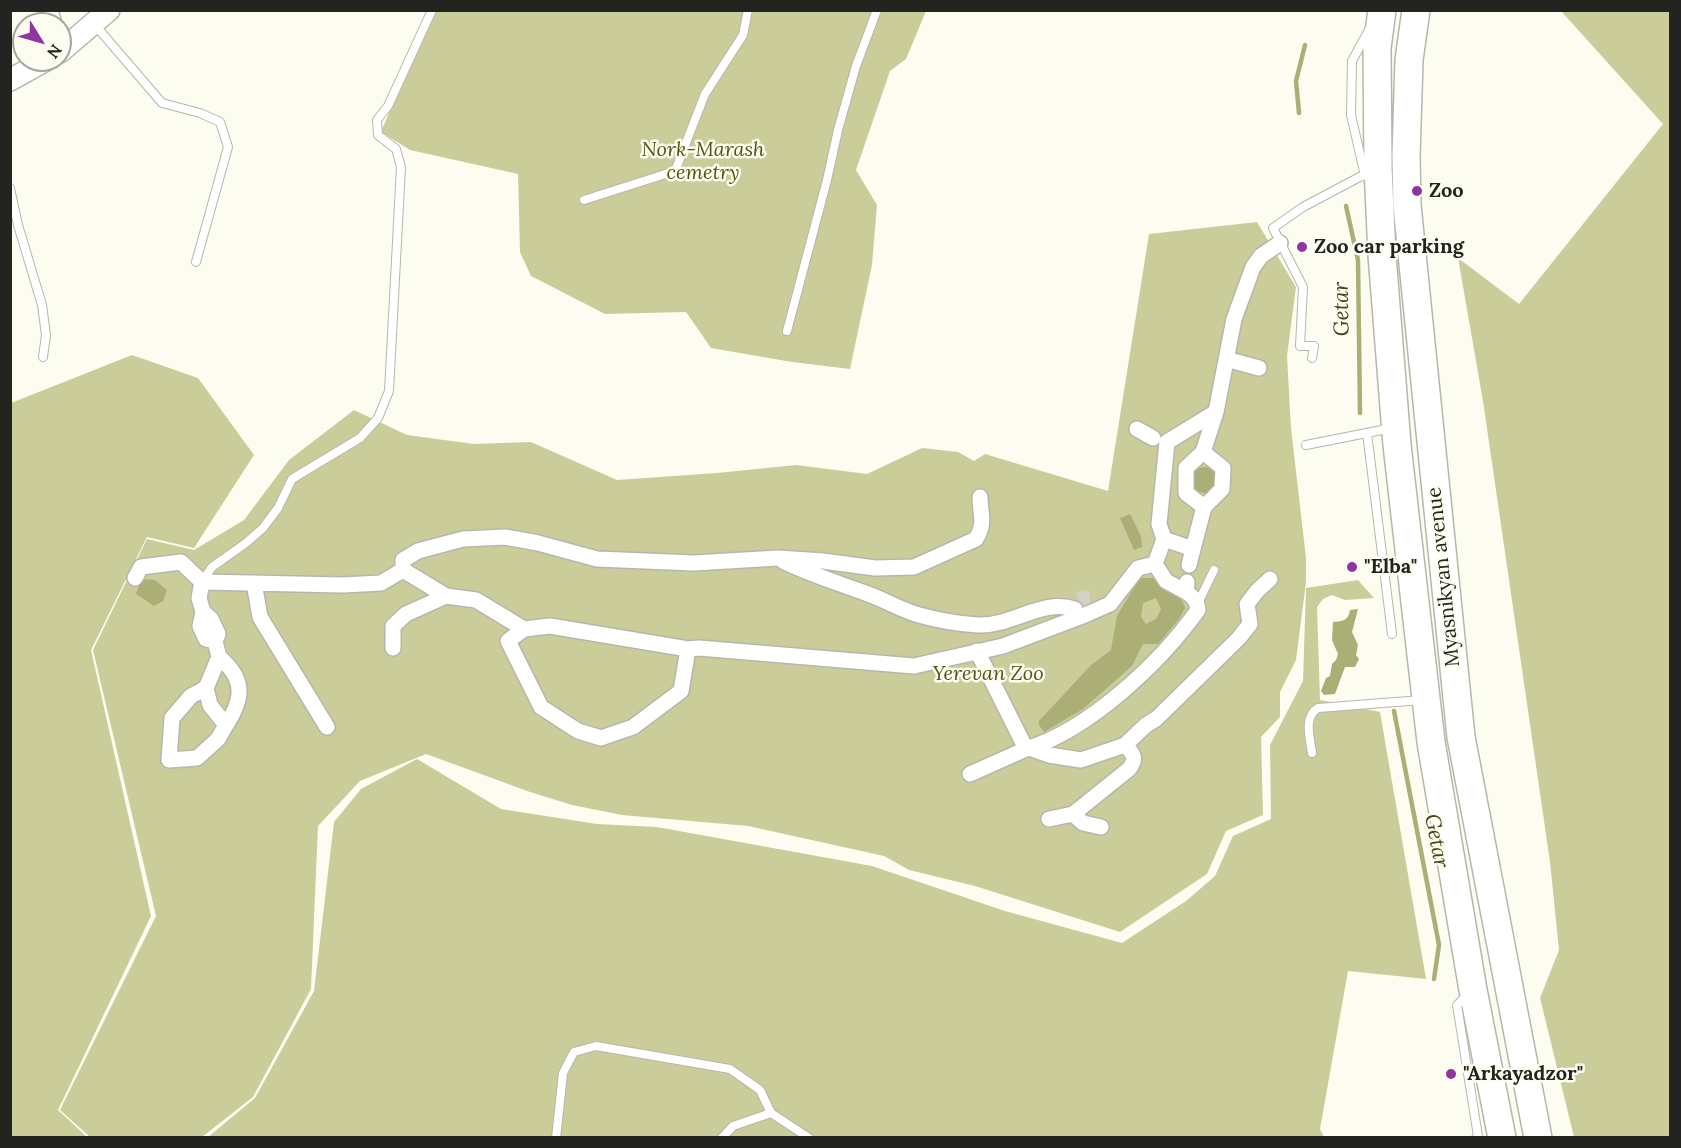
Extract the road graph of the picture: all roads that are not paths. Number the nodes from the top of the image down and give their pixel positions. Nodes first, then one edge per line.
1 (432, 10) edge
2 (747, 10) edge
3 (877, 10) edge
4 (1380, 10) edge
5 (1419, 15) edge
6 (101, 17) edge
7 (72, 40) edge
8 (23, 72) edge
9 (10, 80) edge
10 (1371, 171) junction
11 (10, 188) edge
12 (584, 200) dead end
13 (14, 226) edge
14 (1280, 243) junction
15 (196, 262) dead end
16 (787, 331) dead end
17 (43, 357) dead end
18 (1312, 358) dead end
19 (1226, 359) junction
20 (1259, 368) dead end
21 (1216, 412) junction
22 (1396, 428) junction
23 (1137, 429) dead end
24 (1367, 433) junction
25 (1157, 441) junction
26 (1306, 445) dead end
27 (1203, 452) junction
28 (1157, 481) junction
29 (1186, 481) junction
30 (980, 497) dead end
31 (1204, 507) junction
32 (1162, 536) junction
33 (1193, 549) junction
34 (778, 558) junction
35 (1150, 564) junction
36 (1189, 565) dead end
37 (403, 570) junction
38 (1214, 570) dead end
39 (135, 578) dead end
40 (1270, 579) dead end
41 (202, 582) junction
42 (254, 583) junction
43 (446, 596) junction
44 (1198, 603) junction
45 (524, 629) junction
46 (1392, 634) dead end
47 (1003, 646) junction
48 (393, 648) dead end
49 (688, 650) junction
50 (977, 651) junction
51 (219, 657) junction
52 (206, 688) junction
53 (1426, 699) junction
54 (226, 725) junction
55 (327, 727) dead end
56 (1125, 745) junction
57 (1027, 749) junction
58 (1312, 753) dead end
59 (970, 774) dead end
60 (1073, 814) junction
61 (1048, 819) dead end
62 (1101, 827) dead end
63 (1473, 990) junction
64 (771, 1113) junction
65 (556, 1137) edge
66 (722, 1137) edge
67 (809, 1137) edge
68 (1476, 1137) edge
69 (1503, 1137) edge
70 (1538, 1137) edge

1 - 41 lane
2 - 12 lane
3 - 16 lane
4 - 10 highway, Myasnikyan avenue
5 - 70 highway, Myasnikyan avenue
6 - 7 street
6 - 15 lane
8 - 9 street
10 - 14 lane
10 - 22 highway, Myasnikyan avenue
11 - 13 lane
13 - 17 lane
14 - 18 lane
14 - 19 street
19 - 20 street
19 - 21 street
21 - 25 street
21 - 27 street
22 - 24 lane
22 - 53 highway, Myasnikyan avenue
23 - 25 street
24 - 26 lane
24 - 46 lane
25 - 28 street
27 - 29 street
27 - 31 street
28 - 29 street
28 - 32 street
29 - 31 street
30 - 34 street
31 - 33 street
32 - 33 street
32 - 35 street
32 - 35 lane
33 - 36 street
34 - 37 street
34 - 47 street
35 - 44 street
35 - 47 street
37 - 42 street
37 - 43 street
38 - 44 lane
39 - 41 street
40 - 56 street
41 - 42 street
41 - 51 street
42 - 55 street
43 - 45 street
43 - 48 street
44 - 57 street
45 - 49 street
45 - 49 street
47 - 50 street
49 - 50 street
50 - 57 street
51 - 52 street
51 - 54 street
52 - 54 street
52 - 54 street
53 - 58 lane
53 - 63 highway, Myasnikyan avenue
56 - 57 street
56 - 60 street
57 - 59 street
60 - 61 street
60 - 62 street
63 - 68 lane
63 - 69 highway, Myasnikyan avenue
64 - 65 lane
64 - 66 lane
64 - 67 lane

